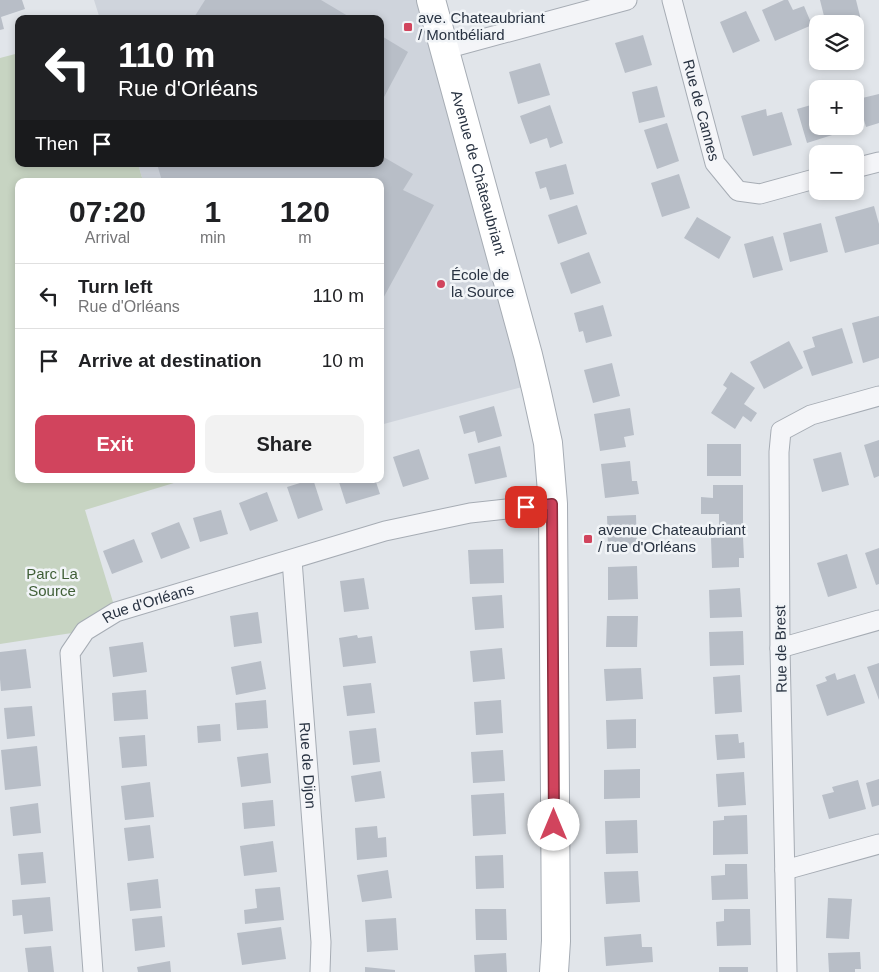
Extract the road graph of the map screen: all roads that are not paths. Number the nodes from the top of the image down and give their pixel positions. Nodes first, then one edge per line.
1 (431, 0) edge
2 (628, 0) edge
3 (672, 0) edge
4 (445, 49) junction
5 (879, 162) edge
6 (864, 166) edge
7 (809, 180) edge
8 (879, 396) edge
9 (552, 504) junction
10 (292, 560) junction
11 (879, 620) edge
12 (780, 648) junction
13 (879, 844) edge
14 (785, 870) junction
15 (93, 972) edge
16 (320, 972) edge
17 (554, 972) edge
18 (787, 972) edge

1 - 4 street, Avenue de Châteaubriant
2 - 4 street
3 - 7 street, Rue de Cannes
4 - 9 street, Avenue de Châteaubriant
5 - 6 street
8 - 12 street, Rue de Brest
9 - 10 street, Rue d'Orléans
9 - 17 street, Avenue de Châteaubriant
10 - 15 street, Rue d'Orléans
10 - 16 street, Rue de Dijon
11 - 12 street
12 - 14 street, Rue de Brest
13 - 14 street
14 - 18 street, Rue de Brest

